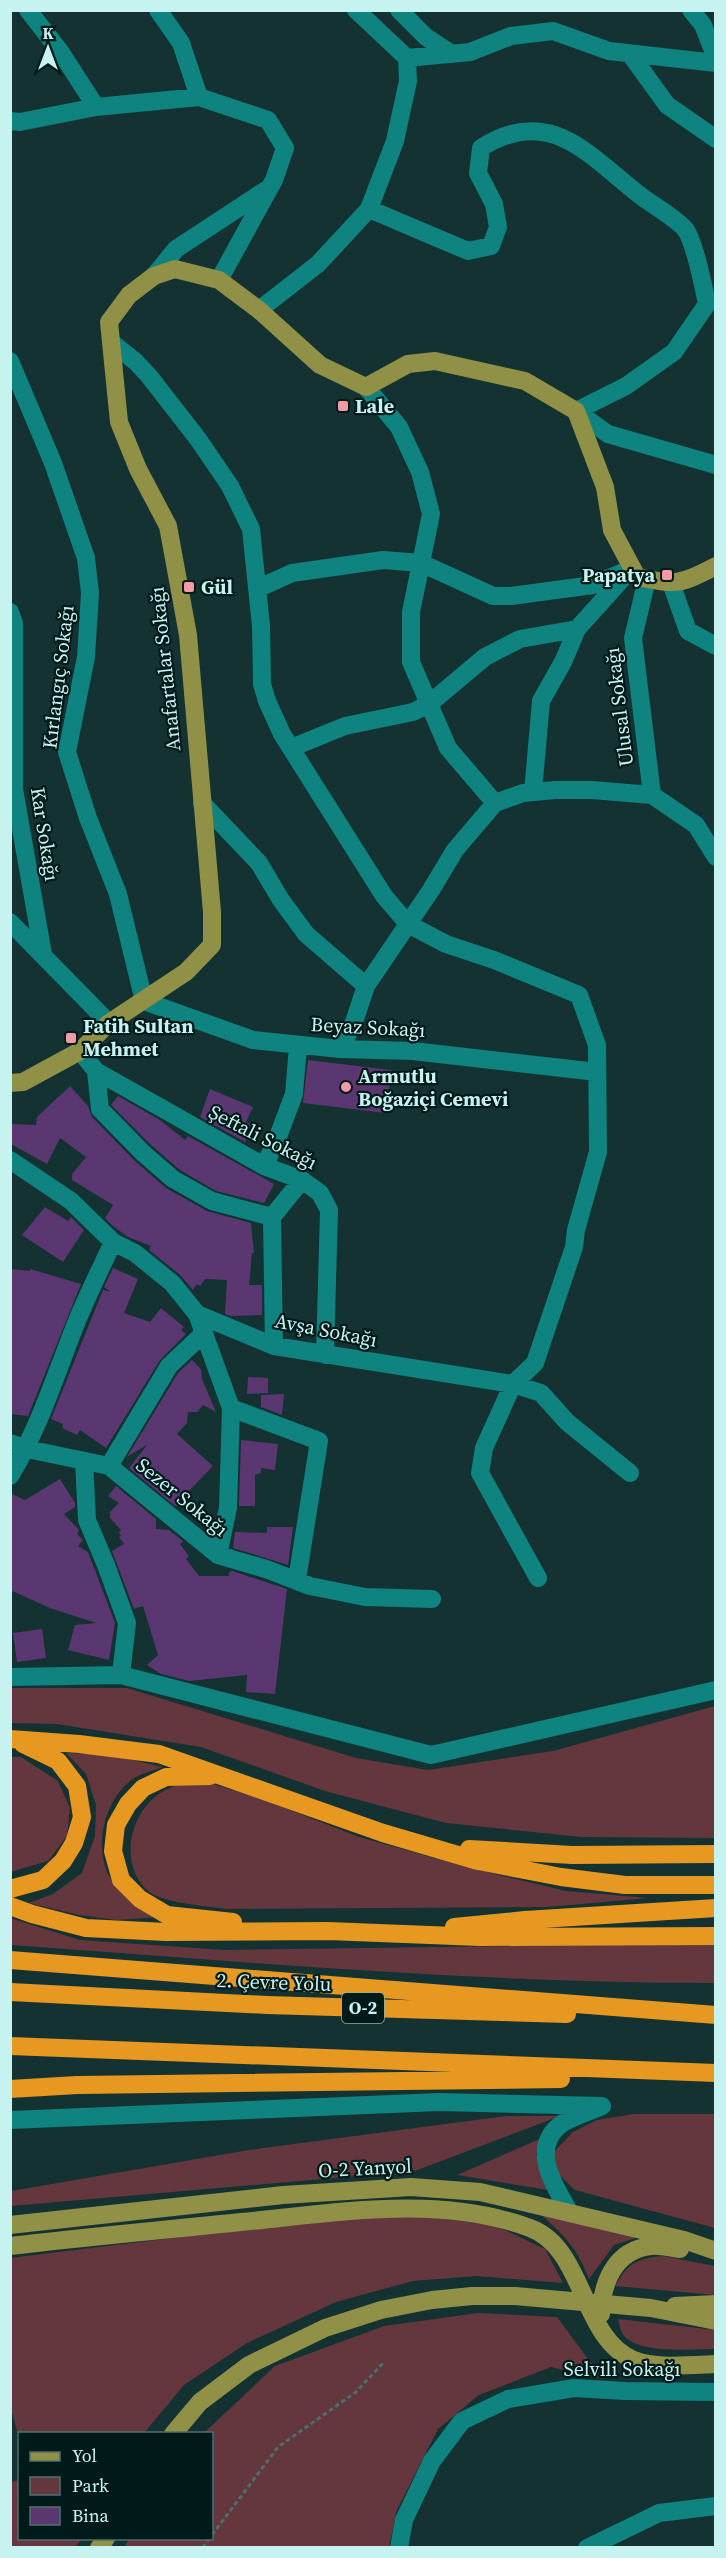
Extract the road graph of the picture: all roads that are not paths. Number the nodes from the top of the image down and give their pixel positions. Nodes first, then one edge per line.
1 (28, 10) edge
2 (158, 10) edge
3 (356, 10) edge
4 (399, 10) edge
5 (691, 10) edge
6 (452, 54) junction
7 (630, 54) junction
8 (407, 58) junction
9 (716, 58) edge
10 (716, 63) edge
11 (199, 97) junction
12 (96, 107) junction
13 (10, 121) edge
14 (716, 139) edge
15 (269, 188) junction
16 (369, 209) junction
17 (154, 276) junction
18 (219, 280) junction
19 (711, 304) edge
20 (259, 310) junction
21 (111, 342) junction
22 (10, 361) edge
23 (366, 387) junction
24 (576, 411) junction
25 (716, 465) edge
26 (421, 563) junction
27 (716, 566) edge
28 (632, 568) junction
29 (647, 579) junction
30 (670, 584) junction
31 (259, 588) junction
32 (10, 612) edge
33 (577, 629) junction
34 (716, 646) edge
35 (429, 704) junction
36 (291, 748) junction
37 (533, 792) junction
38 (652, 795) junction
39 (202, 803) junction
40 (495, 803) junction
41 (716, 858) edge
42 (10, 922) edge
43 (408, 924) junction
44 (44, 954) junction
45 (366, 986) junction
46 (144, 1001) junction
47 (109, 1023) junction
48 (298, 1046) junction
49 (340, 1049) junction
50 (80, 1051) junction
51 (96, 1071) junction
52 (597, 1072) junction
53 (10, 1083) edge
54 (10, 1160) edge
55 (264, 1166) junction
56 (302, 1180) junction
57 (272, 1217) junction
58 (113, 1242) junction
59 (197, 1314) junction
60 (203, 1334) junction
61 (274, 1346) junction
62 (325, 1355) junction
63 (513, 1384) junction
64 (231, 1408) junction
65 (19, 1446) edge
66 (84, 1461) junction
67 (109, 1466) junction
68 (630, 1473) dead end
69 (10, 1476) edge
70 (218, 1556) junction
71 (538, 1578) dead end
72 (297, 1580) junction
73 (432, 1599) dead end
74 (121, 1675) junction
75 (10, 1677) edge
76 (716, 1690) edge
77 (12, 1739) edge
78 (226, 1776) junction
79 (422, 1845) junction
80 (716, 1854) edge
81 (716, 1885) edge
82 (10, 1889) edge
83 (10, 1906) edge
84 (716, 1908) edge
85 (328, 1931) junction
86 (380, 1934) junction
87 (716, 1936) edge
88 (10, 1960) edge
89 (10, 1992) edge
90 (716, 2017) edge
91 (10, 2046) edge
92 (716, 2073) edge
93 (716, 2078) edge
94 (10, 2089) edge
95 (10, 2120) edge
96 (570, 2213) junction
97 (10, 2225) edge
98 (10, 2246) edge
99 (715, 2250) edge
100 (716, 2304) edge
101 (651, 2308) junction
102 (716, 2321) edge
103 (600, 2327) junction
104 (716, 2364) edge
105 (716, 2392) edge
106 (175, 2432) edge
107 (716, 2506) edge
108 (399, 2547) edge
109 (587, 2547) edge

1 - 12 street
2 - 11 street
3 - 8 street
4 - 6 street
5 - 9 street
6 - 7 street
6 - 8 street
7 - 10 street
7 - 14 street
8 - 16 street
11 - 12 street
11 - 15 street
12 - 13 street
15 - 17 street
15 - 18 street
16 - 19 street
16 - 20 street
17 - 18 main road, Anafartalar Sokağı
17 - 21 main road, Anafartalar Sokağı
18 - 20 main road, Anafartalar Sokağı
19 - 24 street
20 - 23 main road, Anafartalar Sokağı
21 - 31 street
21 - 39 main road, Anafartalar Sokağı
22 - 46 street, Kırlangıç Sokağı
23 - 24 main road
23 - 26 street
24 - 25 street
24 - 28 main road
26 - 28 street
26 - 31 street
26 - 35 street
27 - 30 main road
28 - 29 main road
28 - 33 street
29 - 30 main road
29 - 38 street, Ulusal Sokağı
30 - 34 street
31 - 36 street
32 - 44 street, Kar Sokağı
33 - 35 street
33 - 37 street
35 - 36 street
35 - 40 street
36 - 43 street
37 - 38 street
37 - 40 street
38 - 41 street
39 - 45 street
39 - 46 main road, Anafartalar Sokağı
40 - 43 street
42 - 44 street
43 - 45 street
43 - 52 street
44 - 47 street
45 - 49 street
46 - 47 main road
46 - 48 street, Beyaz Sokağı
47 - 50 main road
48 - 49 street, Beyaz Sokağı
48 - 55 street
49 - 52 street, Beyaz Sokağı
50 - 51 street, Şeftali Sokağı
50 - 53 main road
51 - 55 street, Şeftali Sokağı
51 - 57 street
52 - 63 street
54 - 58 street, Avşa Sokağı
55 - 56 street, Şeftali Sokağı
56 - 57 street
56 - 62 street, Şeftali Sokağı
57 - 61 street
58 - 59 street, Avşa Sokağı
58 - 65 street
59 - 60 street
59 - 61 street, Avşa Sokağı
60 - 64 street
60 - 67 street
61 - 62 street, Avşa Sokağı
62 - 63 street, Avşa Sokağı
63 - 68 street, Avşa Sokağı
63 - 71 street
64 - 70 street
64 - 72 street
65 - 66 street, Sezer Sokağı
65 - 69 street
66 - 67 street, Sezer Sokağı
66 - 74 street
67 - 70 street, Sezer Sokağı
70 - 72 street, Sezer Sokağı
72 - 73 street, Sezer Sokağı
74 - 75 street
74 - 76 street
77 - 78 highway
77 - 82 highway
78 - 79 highway
78 - 85 highway
79 - 80 highway
79 - 81 highway
83 - 85 highway
84 - 86 highway
85 - 86 highway
86 - 87 highway
88 - 90 highway
89 - 90 highway, 2. Çevre Yolu / O-2
91 - 92 highway
93 - 94 highway
95 - 96 street
96 - 97 main road, O-2 Yanyol
96 - 99 main road, O-2 Yanyol
98 - 103 main road
99 - 103 main road
100 - 101 main road
101 - 102 main road
101 - 106 main road
103 - 104 main road
105 - 108 street, Selvili Sokağı
107 - 109 street

